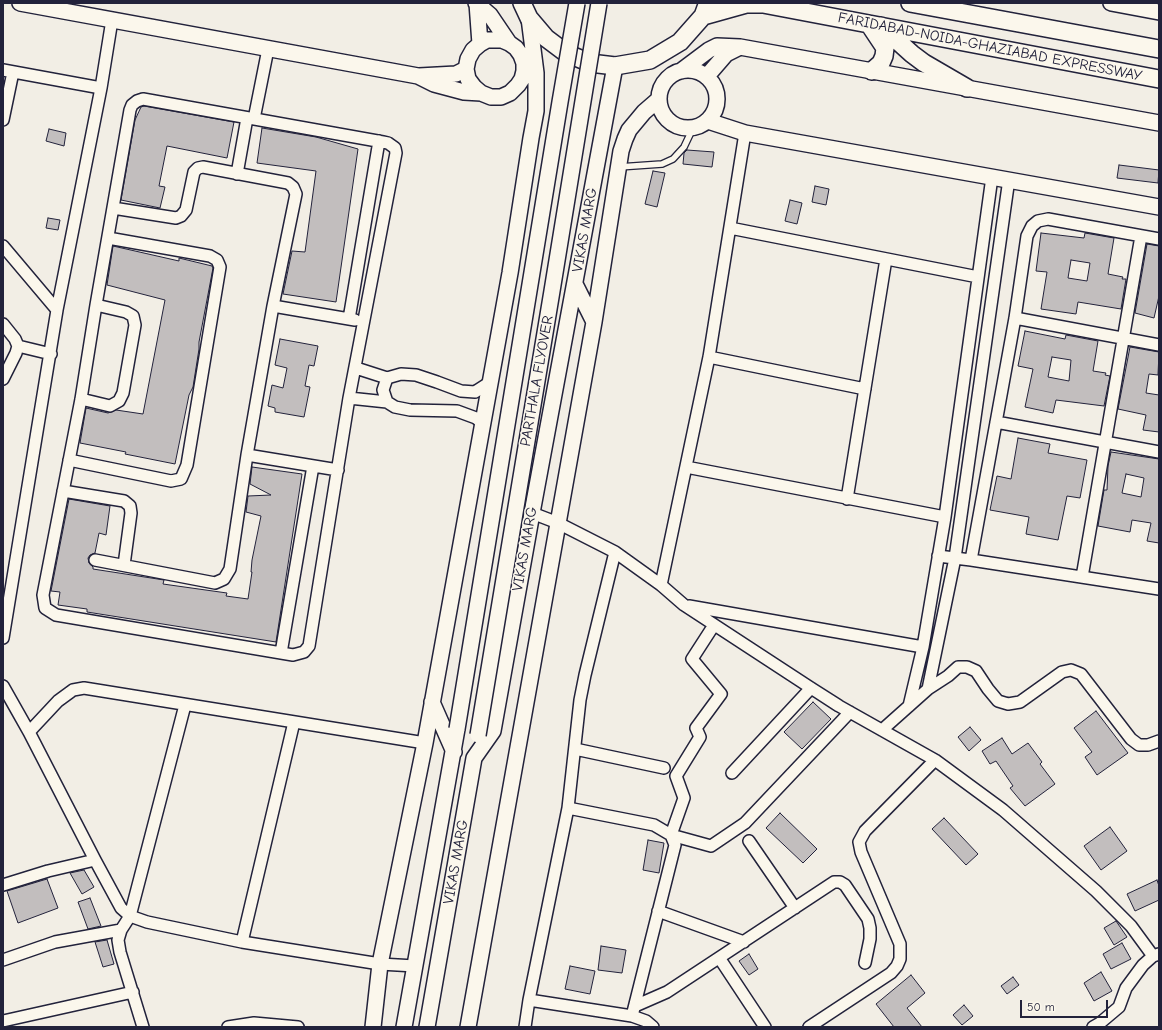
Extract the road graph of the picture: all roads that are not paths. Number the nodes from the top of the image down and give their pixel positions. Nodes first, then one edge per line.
1 (20, 3) edge
2 (476, 3) edge
3 (522, 3) edge
4 (577, 3) edge
5 (599, 3) edge
6 (910, 3) edge
7 (1111, 3) edge
8 (705, 9) edge
9 (1159, 12) edge
10 (112, 20) junction
11 (875, 25) junction
12 (531, 26) junction
13 (480, 44) junction
14 (513, 45) junction
15 (740, 47) junction
16 (1159, 48) edge
17 (268, 49) junction
18 (615, 66) junction
19 (466, 69) junction
20 (8, 71) edge
21 (681, 71) junction
22 (872, 71) junction
23 (418, 76) junction
24 (707, 76) junction
25 (1159, 79) edge
26 (518, 85) junction
27 (100, 88) junction
28 (967, 88) junction
29 (481, 93) junction
30 (659, 99) junction
31 (536, 104) junction
32 (251, 118) junction
33 (3, 120) edge
34 (708, 121) junction
35 (1159, 123) edge
36 (693, 128) junction
37 (745, 133) junction
38 (379, 141) junction
39 (618, 167) junction
40 (237, 174) junction
41 (992, 177) junction
42 (1009, 179) junction
43 (1159, 207) edge
44 (113, 208) junction
45 (730, 228) junction
46 (1141, 236) junction
47 (108, 238) junction
48 (1159, 239) edge
49 (3, 246) edge
50 (581, 256) junction
51 (886, 259) junction
52 (604, 260) junction
53 (978, 277) junction
54 (576, 284) junction
55 (96, 305) junction
56 (273, 306) junction
57 (57, 310) junction
58 (1015, 318) junction
59 (350, 319) junction
60 (365, 322) junction
61 (594, 322) junction
62 (3, 324) edge
63 (1123, 338) junction
64 (1159, 345) edge
65 (18, 346) junction
66 (51, 354) junction
67 (709, 357) junction
68 (356, 368) junction
69 (388, 378) junction
70 (3, 379) edge
71 (490, 384) junction
72 (865, 388) junction
73 (471, 392) junction
74 (81, 398) junction
75 (349, 398) junction
76 (387, 402) junction
77 (473, 418) junction
78 (996, 422) junction
79 (1105, 442) junction
80 (1159, 452) edge
81 (247, 455) junction
82 (69, 460) junction
83 (313, 466) junction
84 (686, 467) junction
85 (338, 470) junction
86 (63, 491) junction
87 (847, 499) junction
88 (532, 513) junction
89 (945, 517) junction
90 (558, 523) junction
91 (615, 552) junction
92 (938, 556) junction
93 (955, 558) junction
94 (95, 560) dead end
95 (971, 560) junction
96 (124, 565) junction
97 (1082, 577) junction
98 (661, 585) junction
99 (1159, 589) edge
100 (684, 605) junction
101 (714, 624) junction
102 (3, 638) edge
103 (923, 647) junction
104 (281, 653) junction
105 (3, 686) edge
106 (811, 688) junction
107 (928, 689) junction
108 (432, 702) junction
109 (185, 704) junction
110 (909, 706) junction
111 (850, 712) junction
112 (294, 722) junction
113 (882, 730) junction
114 (29, 732) junction
115 (1159, 741) edge
116 (425, 743) junction
117 (575, 748) junction
118 (454, 752) junction
119 (474, 758) junction
120 (935, 760) junction
121 (664, 768) dead end
122 (732, 773) dead end
123 (568, 808) junction
124 (672, 835) junction
125 (749, 841) dead end
126 (95, 860) junction
127 (3, 885) edge
128 (795, 908) junction
129 (658, 911) junction
130 (130, 916) junction
131 (121, 930) junction
132 (242, 942) junction
133 (744, 942) junction
134 (1156, 955) edge
135 (720, 959) junction
136 (3, 960) edge
137 (865, 963) dead end
138 (380, 964) junction
139 (414, 966) junction
140 (133, 992) junction
141 (528, 1000) junction
142 (634, 1011) junction
143 (3, 1021) edge
144 (143, 1027) edge
145 (228, 1027) edge
146 (298, 1027) edge
147 (373, 1027) edge
148 (404, 1027) edge
149 (428, 1027) edge
150 (468, 1027) edge
151 (525, 1027) edge
152 (653, 1027) edge
153 (765, 1027) edge
154 (809, 1027) edge
155 (1093, 1027) edge

1 - 10 main road
2 - 13 main road
2 - 14 main road
3 - 12 main road
4 - 118 main road, PARTHALA FLYOVER, bridge
5 - 119 main road, PARTHALA FLYOVER, bridge
6 - 16 main road, FARIDABAD-NOIDA-GHAZIABAD EXPRESSWAY
7 - 9 main road
8 - 11 main road, FARIDABAD-NOIDA-GHAZIABAD EXPRESSWAY
8 - 18 main road
10 - 17 main road
10 - 27 street
11 - 22 main road
11 - 25 main road, FARIDABAD-NOIDA-GHAZIABAD EXPRESSWAY
11 - 28 main road
12 - 14 main road
12 - 18 main road
12 - 31 main road
13 - 14 main road
13 - 19 main road
14 - 26 main road
15 - 21 main road
15 - 22 main road
15 - 24 main road
17 - 23 main road
17 - 32 street
18 - 50 main road, VIKAS MARG
19 - 23 main road
19 - 29 main road
20 - 27 street
20 - 33 street
21 - 24 main road
21 - 30 main road
22 - 28 main road
23 - 29 main road
24 - 34 main road
26 - 29 main road
26 - 31 main road
27 - 57 street
28 - 35 main road
30 - 36 main road
30 - 39 main road
31 - 71 main road
32 - 38 street
32 - 40 street
32 - 44 street
34 - 36 main road
34 - 37 main road
36 - 39 lane
37 - 41 main road
37 - 45 street
38 - 59 street
38 - 60 street
39 - 52 main road
40 - 44 street
40 - 56 street
41 - 42 main road
41 - 53 street
42 - 43 main road
42 - 93 street
44 - 47 street
45 - 51 street
45 - 67 street
46 - 48 street
46 - 58 street
46 - 63 street
47 - 55 street
47 - 82 street
49 - 57 street
50 - 52 main road
50 - 54 main road, VIKAS MARG
51 - 53 street
51 - 72 street
52 - 61 main road
53 - 89 street
54 - 61 main road
54 - 88 main road, VIKAS MARG
55 - 74 street
55 - 74 street
56 - 59 street
56 - 81 street
57 - 66 street
58 - 63 street
58 - 78 street
59 - 60 street
60 - 68 street
61 - 90 main road
62 - 65 street
63 - 64 street
63 - 79 street
65 - 66 street
65 - 70 street
66 - 102 street
67 - 72 street
67 - 84 street
68 - 69 street
68 - 75 street
69 - 73 street
69 - 76 street
71 - 73 street
71 - 77 main road
72 - 87 street
73 - 77 street
73 - 77 street
74 - 82 street
75 - 76 street
75 - 85 street
76 - 77 street
77 - 108 main road
78 - 79 street
78 - 95 street
79 - 80 street
79 - 97 street
81 - 83 street
81 - 96 street
82 - 86 street
83 - 85 street
83 - 104 street
84 - 87 street
84 - 98 street
85 - 104 street
86 - 96 street
86 - 104 street
87 - 89 street
88 - 90 street
88 - 119 main road, VIKAS MARG
89 - 92 street
90 - 91 street
90 - 150 main road
91 - 98 street
91 - 117 street
92 - 93 street
92 - 103 street
93 - 95 street
93 - 107 street
94 - 96 street
95 - 97 street
97 - 99 street
98 - 100 street
100 - 101 street
100 - 103 street
101 - 106 street
101 - 124 street
103 - 110 street
105 - 114 street
106 - 111 street
106 - 122 street
107 - 110 street
107 - 115 street
108 - 116 main road
108 - 118 main road
109 - 112 street
109 - 114 street
109 - 130 street
110 - 113 street
111 - 113 street
111 - 124 street
112 - 116 street
112 - 132 street
113 - 120 street
114 - 126 street
116 - 138 main road
117 - 121 street
117 - 123 street
118 - 139 main road, VIKAS MARG
119 - 149 main road, VIKAS MARG
120 - 134 street
120 - 154 street
123 - 124 street
123 - 141 street
124 - 129 street
125 - 128 street
126 - 127 street
126 - 130 street
128 - 133 street
128 - 137 street
129 - 133 street
129 - 142 street
130 - 131 street
130 - 132 street
131 - 136 street
131 - 140 street
132 - 138 street
133 - 135 street
134 - 155 street
135 - 142 street
135 - 153 street
138 - 139 street
138 - 147 main road
139 - 148 main road, VIKAS MARG
140 - 143 street
140 - 144 street
141 - 142 street
141 - 151 street
142 - 152 street
145 - 146 street

